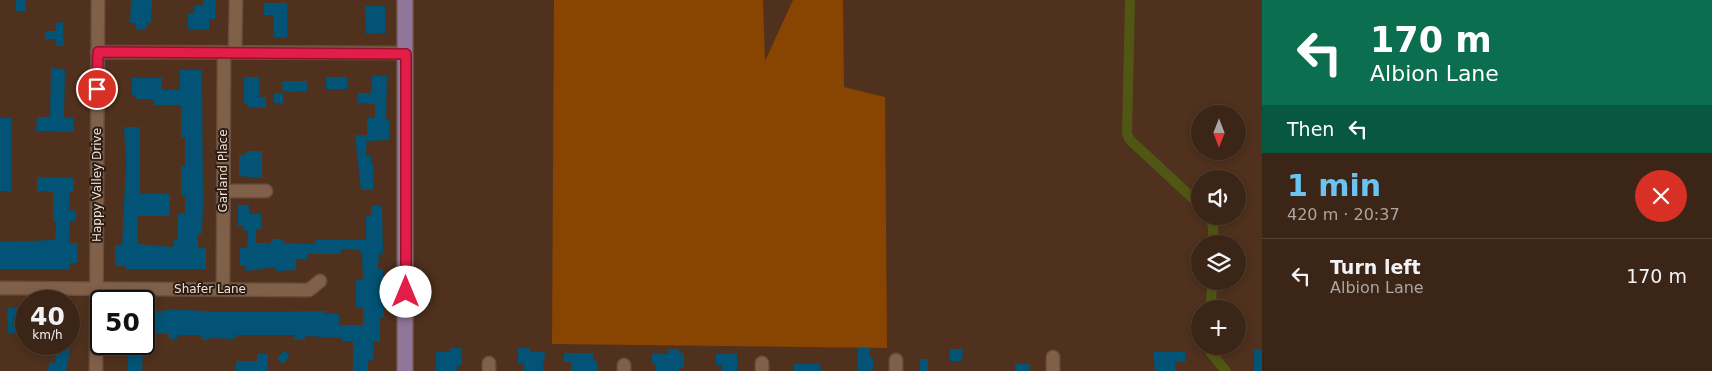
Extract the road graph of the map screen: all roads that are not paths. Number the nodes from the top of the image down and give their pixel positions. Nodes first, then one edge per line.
1 (98, 0) edge
2 (236, 0) edge
3 (405, 0) edge
4 (98, 52) junction
5 (230, 52) junction
6 (406, 54) junction
7 (223, 191) junction
8 (266, 191) dead end
9 (320, 281) dead end
10 (0, 288) edge
11 (96, 288) junction
12 (223, 289) junction
13 (1053, 357) dead end
14 (96, 371) edge
15 (406, 371) edge
16 (1053, 371) edge

1 - 4 street, Happy Valley Drive
2 - 5 street, Garland Place
3 - 6 main road
4 - 5 street
4 - 11 street, Happy Valley Drive
5 - 6 street
5 - 7 street, Garland Place
6 - 15 main road
7 - 8 street
7 - 12 street, Garland Place
9 - 12 street, Shafer Lane
10 - 11 street, Shafer Lane
11 - 12 street, Shafer Lane
11 - 14 street, Happy Valley Drive
13 - 16 street

